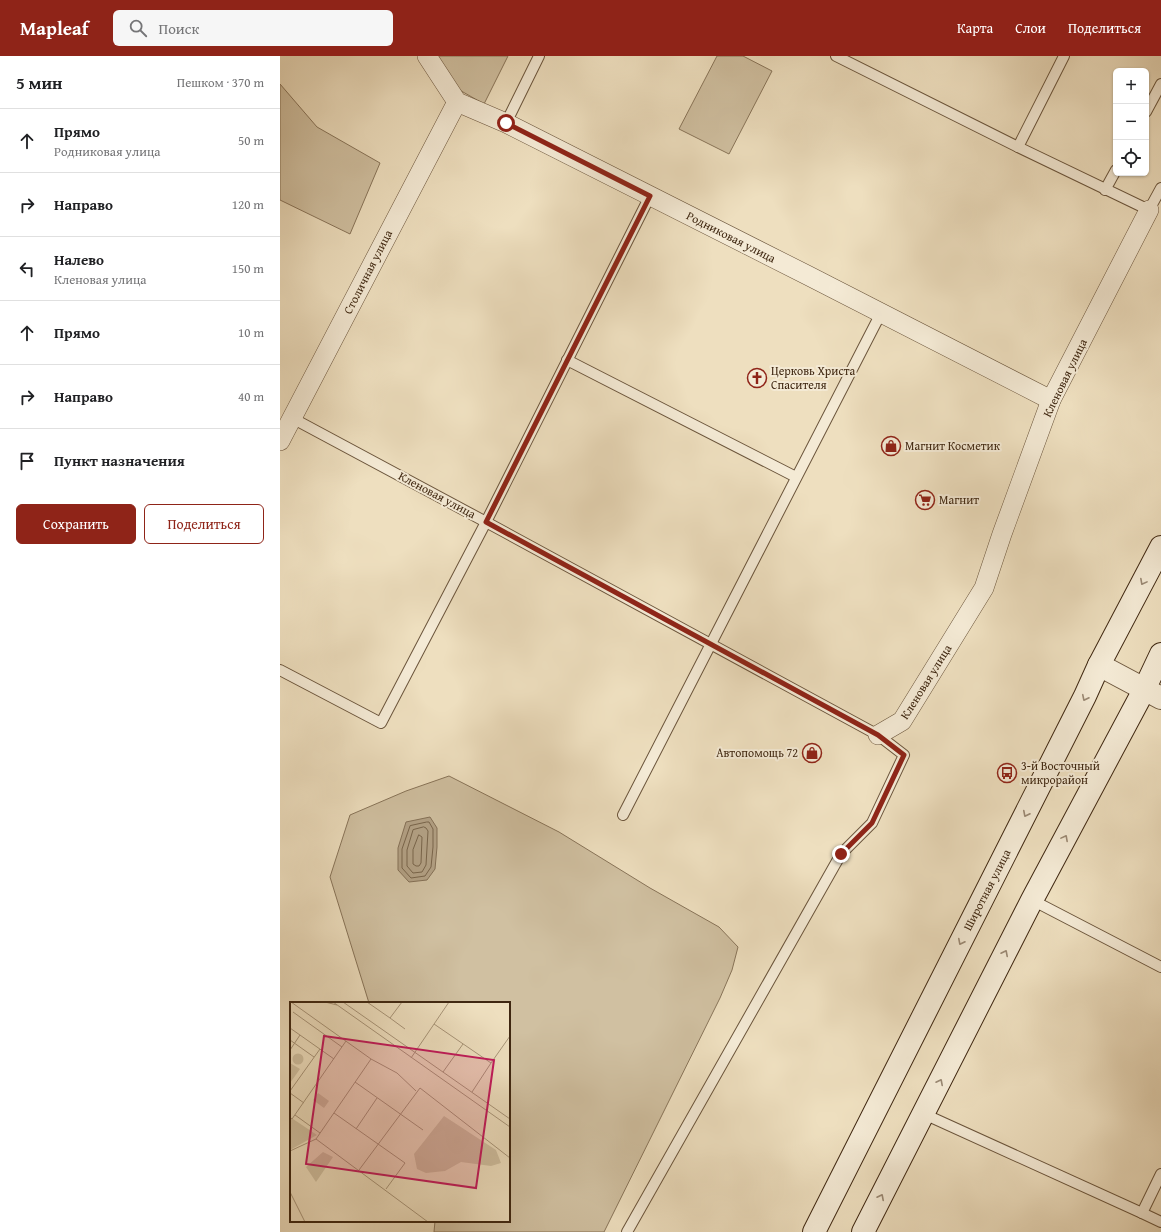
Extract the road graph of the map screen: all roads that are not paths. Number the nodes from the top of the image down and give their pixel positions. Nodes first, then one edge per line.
1 (427, 56) edge
2 (539, 56) edge
3 (836, 56) edge
4 (1064, 56) edge
5 (1161, 84) edge
6 (457, 102) junction
7 (1149, 106) edge
8 (506, 123) junction
9 (1018, 147) junction
10 (1113, 175) edge
11 (1161, 188) edge
12 (1105, 190) junction
13 (650, 196) junction
14 (1149, 210) junction
15 (881, 313) junction
16 (567, 360) junction
17 (1051, 400) junction
18 (292, 418) junction
19 (280, 441) edge
20 (796, 478) junction
21 (486, 522) junction
22 (1161, 547) edge
23 (711, 644) junction
24 (1161, 654) edge
25 (1099, 666) junction
26 (280, 670) edge
27 (1153, 694) edge
28 (878, 735) junction
29 (623, 815) dead end
30 (1032, 900) junction
31 (1161, 967) edge
32 (924, 1114) junction
33 (1161, 1174) edge
34 (1142, 1213) junction
35 (1161, 1222) edge
36 (627, 1232) edge
37 (814, 1232) edge
38 (864, 1232) edge

1 - 6 street
2 - 8 lane
3 - 9 lane
4 - 9 lane
5 - 7 lane
6 - 8 street, Родниковая улица
6 - 18 street, Столичная улица
8 - 13 street, Родниковая улица
9 - 12 lane
10 - 12 lane
11 - 14 lane
12 - 14 lane
13 - 15 street, Родниковая улица
13 - 16 lane
14 - 17 street, Кленовая улица
15 - 17 street, Родниковая улица
15 - 20 lane
16 - 20 lane
16 - 21 lane
17 - 28 street, Кленовая улица
18 - 19 street, Столичная улица
18 - 21 lane, Кленовая улица
20 - 23 lane
21 - 23 lane, Кленовая улица
21 - 26 lane
22 -> 25 main road, Широтная улица
23 - 28 lane, Кленовая улица
23 - 29 lane
24 - 27 main road
25 - 27 main road
25 -> 37 main road, Широтная улица
30 -> 27 main road
28 - 36 lane
30 - 31 lane
32 -> 30 main road
32 - 34 lane
38 -> 32 main road
33 - 34 lane
34 - 35 lane

